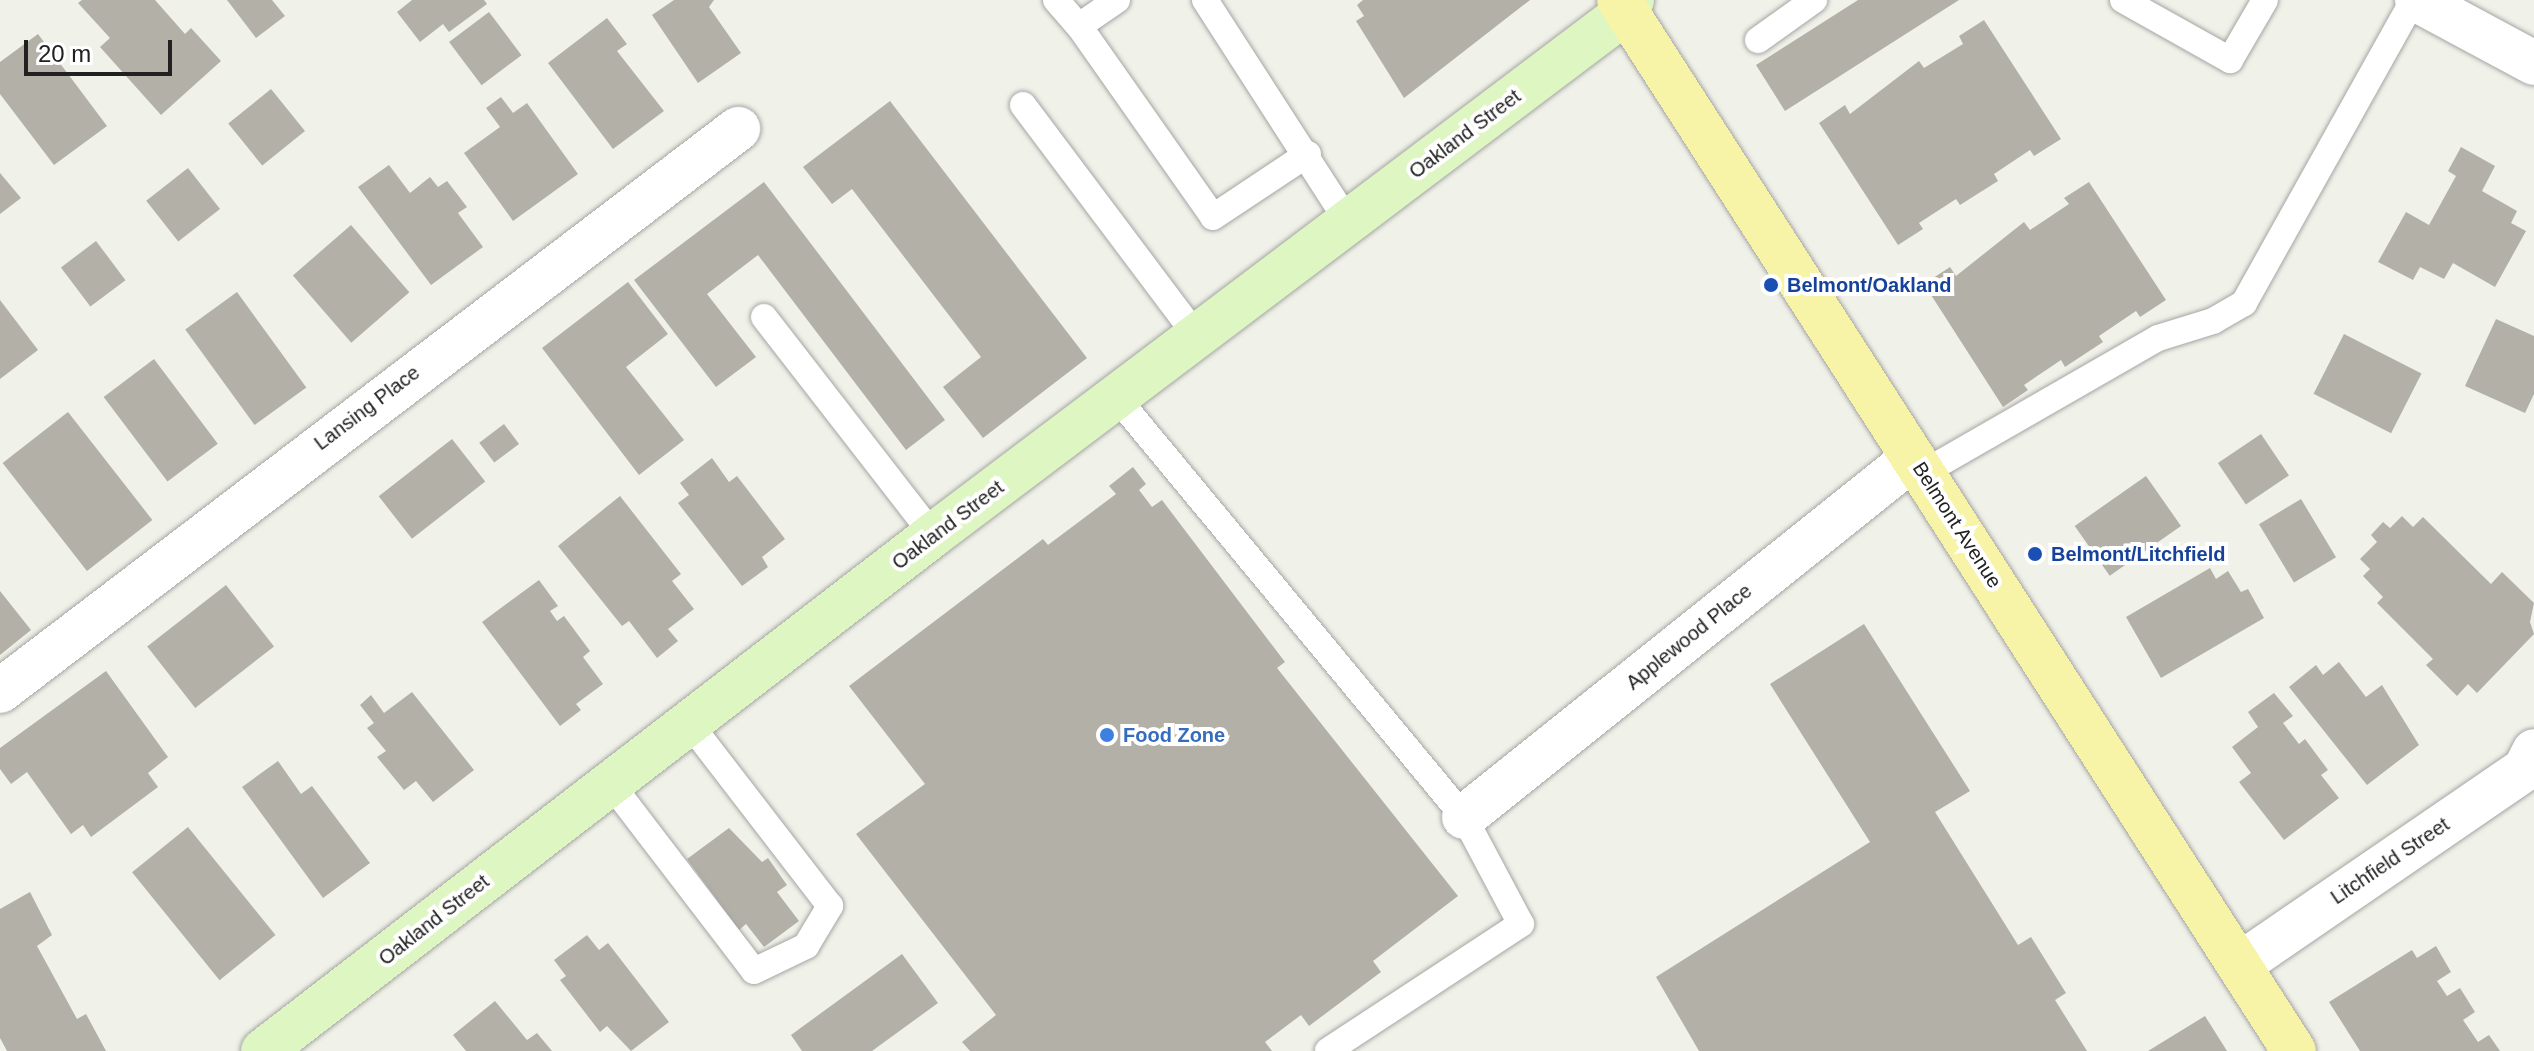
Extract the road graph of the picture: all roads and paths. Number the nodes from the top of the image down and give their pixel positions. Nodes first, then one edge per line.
1 (1056, 0) edge
2 (1117, 0) edge
3 (1205, 0) edge
4 (1814, 0) edge
5 (2123, 0) edge
6 (2265, 0) edge
7 (2415, 0) edge
8 (1626, 4) edge
9 (1079, 26) junction
10 (1758, 40) dead end
11 (2534, 63) edge
12 (1023, 105) dead end
13 (738, 129) dead end
14 (1308, 154) junction
15 (1348, 222) junction
16 (764, 317) dead end
17 (1197, 337) junction
18 (1117, 398) junction
19 (1918, 465) junction
20 (933, 535) junction
21 (0, 691) edge
22 (689, 723) junction
23 (2531, 765) edge
24 (611, 784) junction
25 (1464, 817) junction
26 (2239, 965) junction
27 (263, 1051) edge
28 (1328, 1051) edge
29 (2294, 1051) edge

1 - 9 lane
2 - 9 lane
3 - 14 lane
4 - 10 lane
5 - 6 lane
7 - 11 street
7 - 19 lane
8 - 15 main road, Oakland Street
8 - 19 main road, Belmont Avenue
9 - 14 lane
12 - 17 lane
13 - 21 street, Lansing Place
14 - 15 lane
15 - 17 main road, Oakland Street
16 - 20 lane
17 - 18 main road, Oakland Street
18 - 20 main road, Oakland Street
18 - 25 lane
19 - 25 street, Applewood Place
19 - 26 main road, Belmont Avenue
20 - 22 main road, Oakland Street
22 - 24 main road, Oakland Street
22 - 24 lane
23 - 26 street, Litchfield Street
24 - 27 main road, Oakland Street
25 - 28 lane
26 - 29 main road, Belmont Avenue

